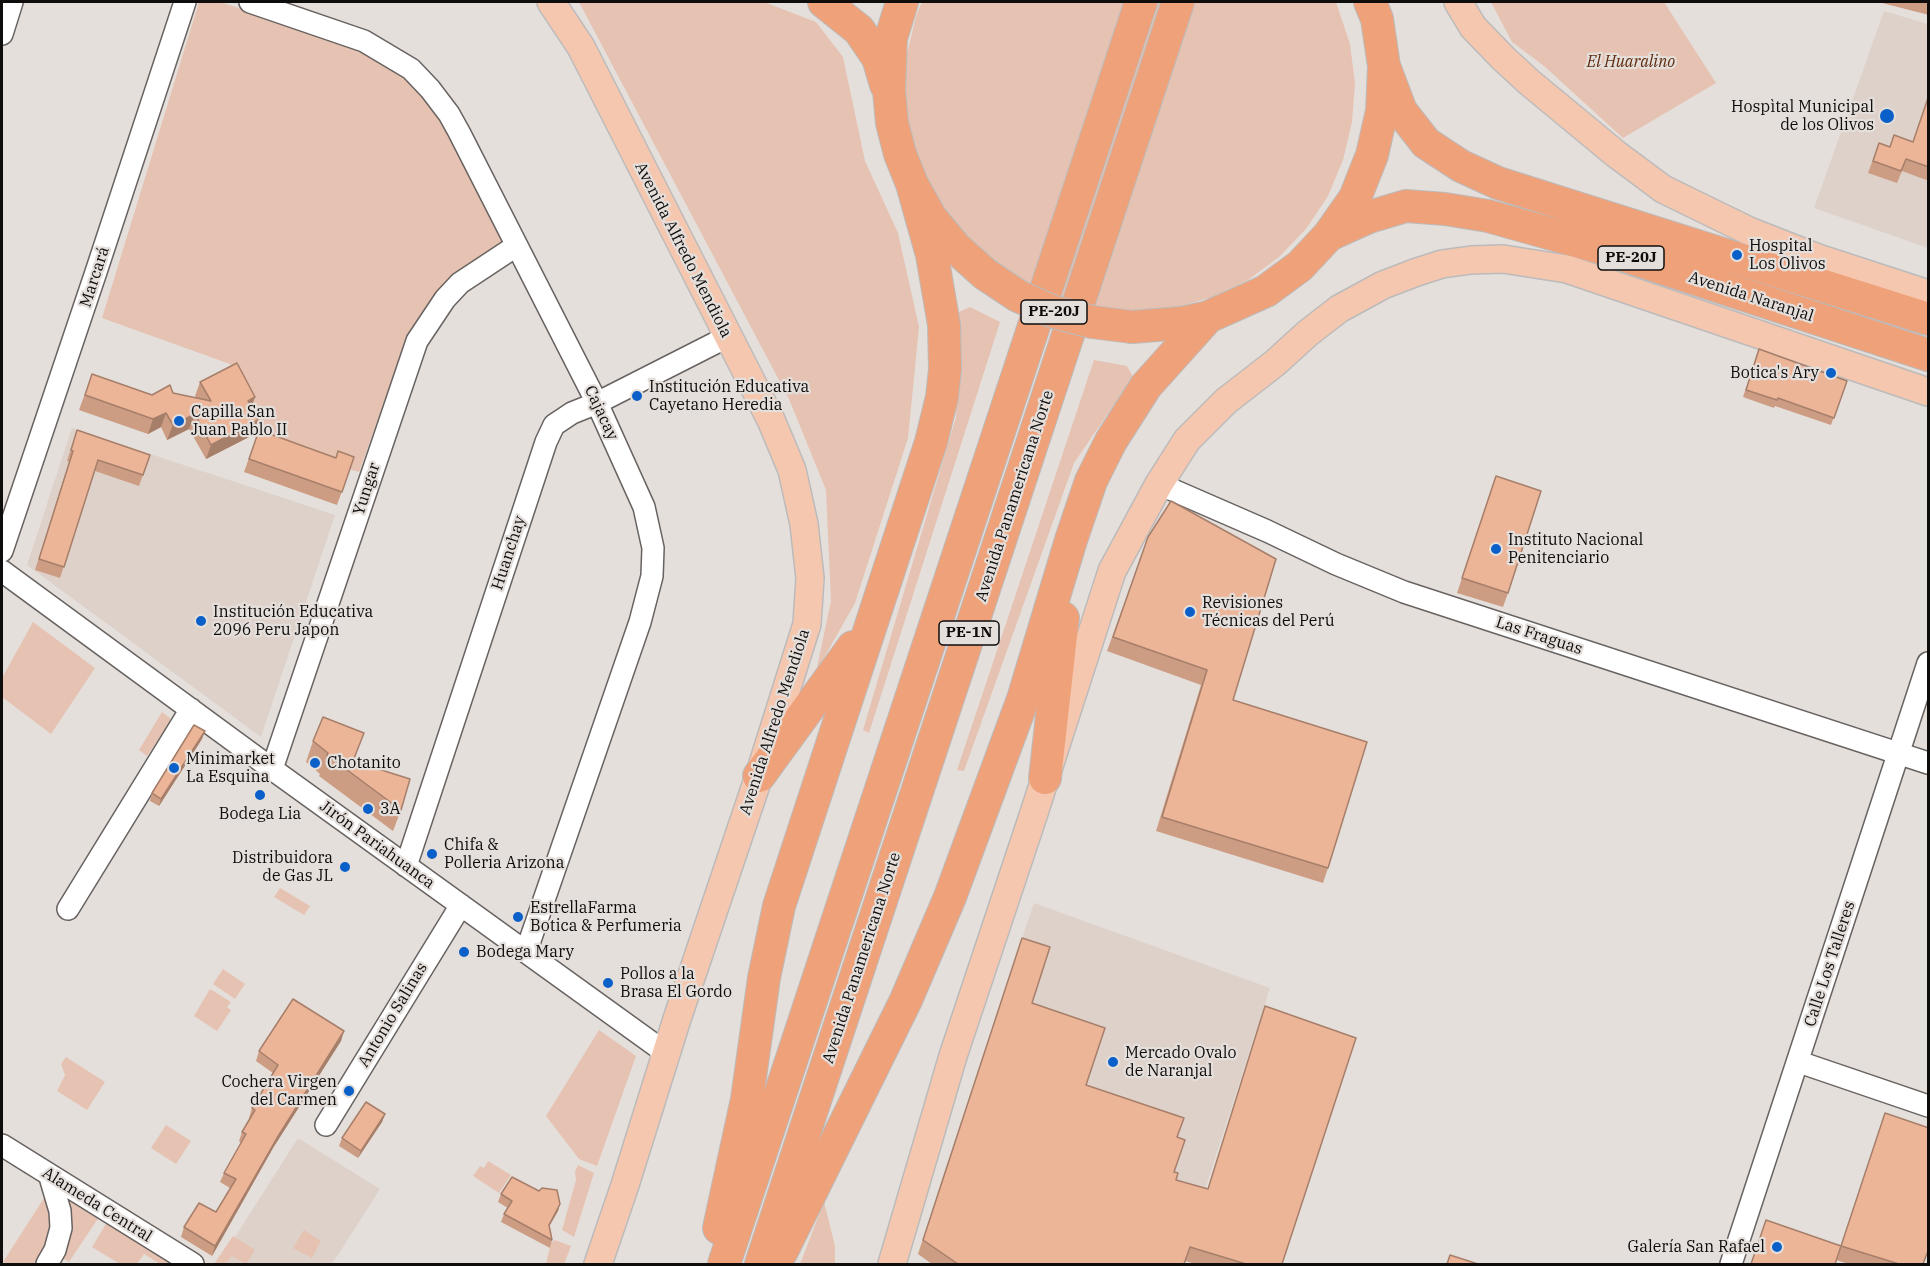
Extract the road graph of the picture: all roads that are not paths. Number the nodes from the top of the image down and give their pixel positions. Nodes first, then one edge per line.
1 (12, 2) edge
2 (185, 2) edge
3 (250, 2) edge
4 (551, 2) edge
5 (824, 2) edge
6 (902, 2) edge
7 (1141, 2) edge
8 (1178, 2) edge
9 (1370, 2) edge
10 (1458, 2) edge
11 (2, 34) edge
12 (1384, 66) junction
13 (889, 91) junction
14 (912, 184) junction
15 (1329, 235) junction
16 (516, 246) junction
17 (1886, 292) junction
18 (1929, 294) edge
19 (1208, 317) junction
20 (1929, 319) edge
21 (727, 337) junction
22 (1929, 355) edge
23 (1929, 392) edge
24 (597, 403) junction
25 (1159, 484) junction
26 (1071, 540) junction
27 (2, 551) edge
28 (2, 571) edge
29 (871, 622) junction
30 (1929, 663) edge
31 (190, 709) junction
32 (1898, 753) junction
33 (1929, 763) edge
34 (272, 769) junction
35 (759, 776) junction
36 (1045, 778) junction
37 (406, 866) junction
38 (460, 904) junction
39 (68, 909) dead end
40 (526, 952) junction
41 (666, 1053) junction
42 (1799, 1062) junction
43 (1929, 1106) edge
44 (326, 1125) dead end
45 (2, 1145) edge
46 (50, 1177) junction
47 (47, 1264) edge
48 (193, 1264) edge
49 (598, 1264) edge
50 (714, 1264) edge
51 (724, 1264) edge
52 (761, 1264) edge
53 (775, 1264) edge
54 (894, 1264) edge
55 (1731, 1264) edge

1 - 11 street
2 - 27 street, Marcará
3 - 16 street, Cajacay
4 - 21 main road, Avenida Alfredo Mendiola
5 - 13 highway, PE-20J
6 - 13 highway, PE-20J
7 - 51 highway, Avenida Panamericana Norte / PE-1N
8 - 52 highway, Avenida Panamericana Norte / PE-1N
9 - 12 highway, PE-20J
10 - 17 main road, Avenida Naranjal
12 - 15 highway, PE-20J
12 - 17 highway, Avenida Naranjal / PE-20J
13 - 14 highway, PE-20J
14 - 19 highway, PE-20J, bridge
14 - 29 highway
15 - 19 highway, PE-20J
15 - 22 highway, Avenida Naranjal / PE-20J
16 - 24 street, Cajacay
16 - 34 street, Yungar
17 - 18 main road, Avenida Naranjal
17 - 20 highway, Avenida Naranjal / PE-20J
19 - 26 highway
21 - 24 street, Huanchay
21 - 35 main road, Avenida Alfredo Mendiola
23 - 25 main road, Avenida Naranjal
24 - 37 street, Huanchay
24 - 40 street, Cajacay
25 - 32 street, Las Fraguas
25 - 36 main road
26 - 36 highway
26 - 53 highway
28 - 31 street, Jirón Pariahuanca
29 - 35 highway
29 - 50 highway
30 - 32 street, Calle Los Talleres
31 - 34 street, Jirón Pariahuanca
31 - 39 street
32 - 33 street, Las Fraguas
32 - 42 street, Calle Los Talleres
34 - 37 street, Jirón Pariahuanca
35 - 41 main road, Avenida Alfredo Mendiola
36 - 54 main road
37 - 38 street, Jirón Pariahuanca
38 - 40 street, Jirón Pariahuanca
38 - 44 street, Antonio Salinas
40 - 41 street, Jirón Pariahuanca
41 - 49 main road, Avenida Alfredo Mendiola
42 - 43 street
42 - 55 street, Calle Los Talleres
45 - 46 street, Alameda Central
46 - 47 street
46 - 48 street, Alameda Central

